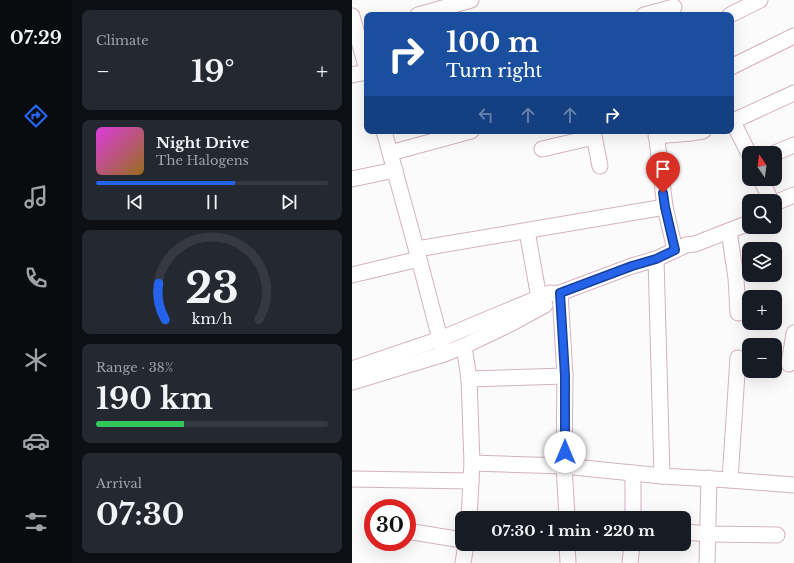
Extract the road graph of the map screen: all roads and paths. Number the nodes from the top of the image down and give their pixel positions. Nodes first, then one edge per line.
1 (471, 0) edge
2 (760, 0) edge
3 (675, 7) edge
4 (429, 12) edge
5 (656, 12) edge
6 (734, 13) edge
7 (352, 16) edge
8 (362, 31) edge
9 (794, 36) edge
10 (364, 47) edge
11 (734, 66) edge
12 (364, 72) edge
13 (352, 75) edge
14 (794, 92) edge
15 (734, 120) edge
16 (734, 125) edge
17 (385, 134) edge
18 (459, 134) edge
19 (594, 134) edge
20 (656, 134) edge
21 (794, 145) edge
22 (745, 146) edge
23 (542, 149) dead end
24 (782, 150) edge
25 (390, 153) junction
26 (600, 166) dead end
27 (395, 170) junction
28 (352, 180) edge
29 (794, 195) edge
30 (782, 203) edge
31 (794, 206) edge
32 (665, 207) junction
33 (782, 207) edge
34 (742, 217) edge
35 (742, 226) edge
36 (526, 230) junction
37 (729, 231) junction
38 (680, 247) junction
39 (418, 254) junction
40 (656, 259) junction
41 (352, 275) edge
42 (558, 294) junction
43 (539, 298) junction
44 (738, 313) dead end
45 (794, 333) edge
46 (440, 339) junction
47 (468, 339) junction
48 (444, 354) junction
49 (738, 358) dead end
50 (789, 364) dead end
51 (352, 369) edge
52 (565, 376) junction
53 (469, 379) junction
54 (352, 382) edge
55 (472, 463) junction
56 (564, 466) junction
57 (633, 473) junction
58 (662, 476) junction
59 (709, 478) junction
60 (352, 479) edge
61 (730, 480) junction
62 (471, 481) junction
63 (794, 485) edge
64 (469, 511) edge
65 (567, 511) edge
66 (633, 511) edge
67 (416, 532) edge
68 (691, 533) edge
69 (708, 534) junction
70 (777, 535) dead end
71 (455, 539) edge
72 (465, 551) edge
73 (568, 551) edge
74 (631, 551) edge
75 (463, 563) edge
76 (568, 563) edge
77 (630, 563) edge
78 (707, 563) edge

1 - 4 street
2 - 6 street
3 - 5 street
7 - 8 street
8 - 10 street
9 - 11 street
12 - 13 street
14 - 15 street
16 - 22 street
17 - 25 street
18 - 25 street
19 - 23 street
19 - 26 street
20 - 32 street
21 - 24 street
25 - 27 street
27 - 28 street
27 - 39 street
29 - 30 street
31 - 33 street
32 - 36 street
32 - 38 street
34 - 38 street
35 - 37 street
36 - 39 street
36 - 43 street
37 - 38 street
37 - 44 street
38 - 40 street
39 - 41 street
39 - 46 street
40 - 42 street
40 - 58 street
42 - 43 street
42 - 47 street
42 - 52 street
43 - 47 street
45 - 50 street
46 - 47 street
46 - 48 street
46 - 51 street
47 - 48 street
47 - 53 street
48 - 54 street
49 - 61 street
52 - 53 street
52 - 56 street
53 - 55 street
55 - 56 street
55 - 62 street
56 - 57 street
56 - 65 street
57 - 58 street
57 - 66 street
58 - 59 street
59 - 61 street
59 - 69 street
60 - 62 street
61 - 63 street
62 - 64 street
67 - 71 street
68 - 69 street
69 - 70 street
69 - 78 street
72 - 75 street
73 - 76 street
74 - 77 street

